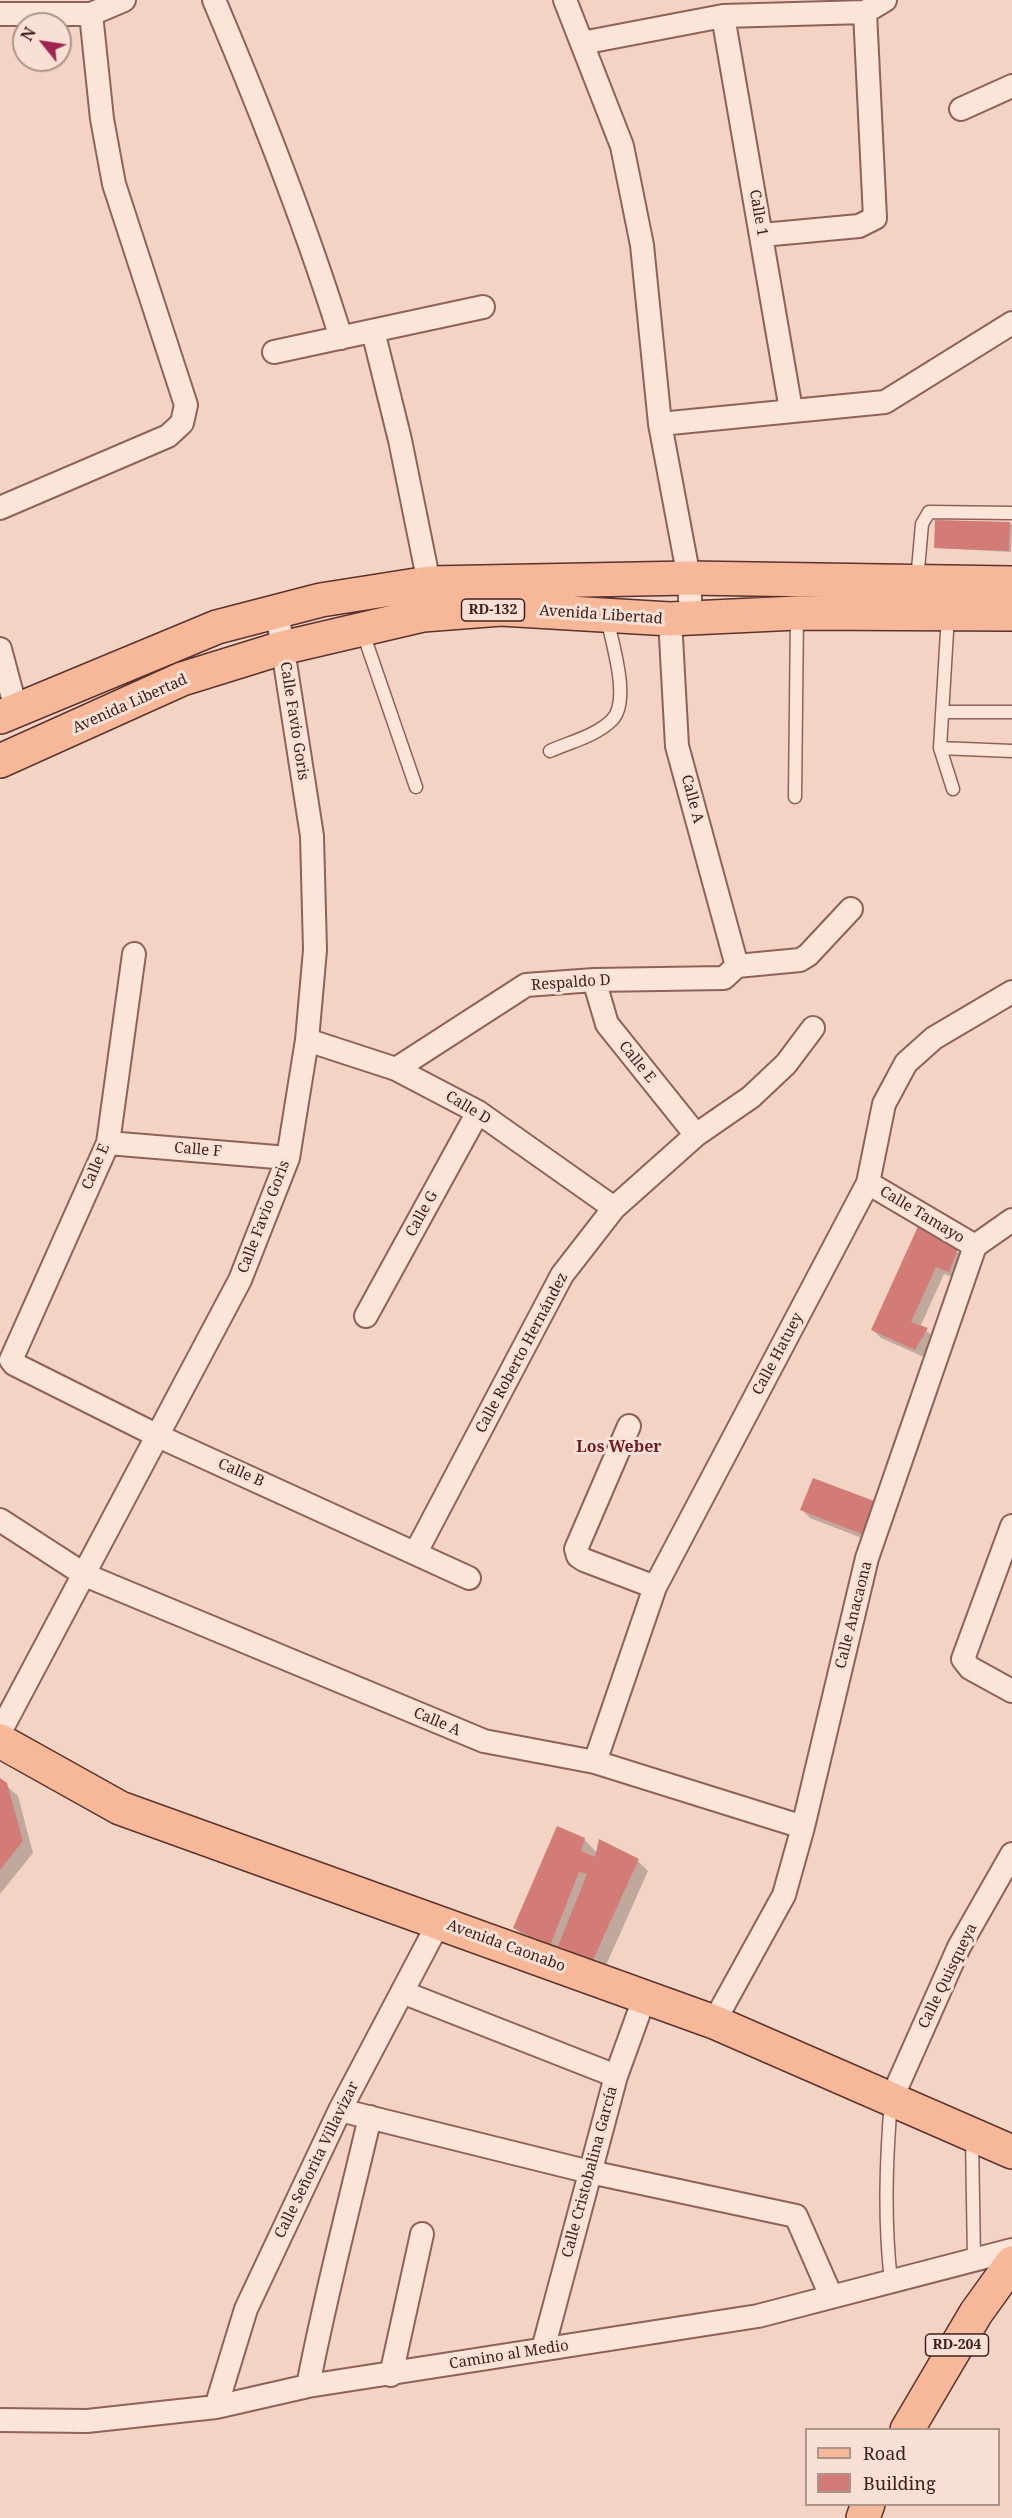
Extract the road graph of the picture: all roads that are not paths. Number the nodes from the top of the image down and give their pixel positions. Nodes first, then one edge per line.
1 (124, 0) edge
2 (214, 0) edge
3 (565, 0) edge
4 (885, 0) edge
5 (732, 10) edge
6 (865, 12) junction
7 (0, 14) edge
8 (91, 14) junction
9 (582, 43) junction
10 (1012, 86) edge
11 (961, 108) dead end
12 (762, 235) junction
13 (483, 307) dead end
14 (1012, 323) edge
15 (373, 331) junction
16 (341, 338) junction
17 (274, 352) dead end
18 (791, 410) junction
19 (660, 424) junction
20 (0, 508) edge
21 (1012, 513) edge
22 (689, 578) junction
23 (917, 582) junction
24 (429, 583) junction
25 (1012, 583) edge
26 (277, 611) junction
27 (797, 613) junction
28 (606, 614) junction
29 (1012, 614) edge
30 (948, 615) junction
31 (680, 619) junction
32 (361, 629) junction
33 (0, 648) edge
34 (282, 648) junction
35 (942, 712) junction
36 (1012, 712) edge
37 (8, 713) edge
38 (940, 748) junction
39 (550, 751) dead end
40 (1012, 751) edge
41 (0, 761) edge
42 (416, 787) dead end
43 (953, 789) dead end
44 (795, 796) dead end
45 (851, 909) dead end
46 (134, 954) dead end
47 (734, 969) junction
48 (594, 980) junction
49 (1012, 992) edge
50 (813, 1028) dead end
51 (307, 1040) junction
52 (396, 1069) junction
53 (478, 1112) junction
54 (696, 1135) junction
55 (108, 1143) junction
56 (288, 1158) junction
57 (868, 1183) junction
58 (614, 1208) junction
59 (1012, 1220) edge
60 (975, 1246) junction
61 (366, 1316) dead end
62 (14, 1364) joint
63 (629, 1426) dead end
64 (158, 1436) junction
65 (0, 1520) edge
66 (1012, 1526) edge
67 (416, 1552) junction
68 (85, 1575) junction
69 (469, 1578) dead end
70 (655, 1587) junction
71 (1012, 1691) edge
72 (0, 1732) edge
73 (0, 1741) edge
74 (595, 1762) junction
75 (803, 1827) junction
76 (1012, 1854) edge
77 (439, 1922) junction
78 (402, 1992) junction
79 (645, 1996) junction
80 (714, 2022) junction
81 (616, 2076) junction
82 (891, 2100) junction
83 (340, 2110) junction
84 (370, 2116) junction
85 (972, 2135) junction
86 (1012, 2152) edge
87 (590, 2172) junction
88 (422, 2234) dead end
89 (1012, 2250) edge
90 (974, 2260) junction
91 (1012, 2263) edge
92 (891, 2281) junction
93 (831, 2296) junction
94 (543, 2349) junction
95 (391, 2375) junction
96 (308, 2386) junction
97 (216, 2407) junction
98 (0, 2420) edge
99 (909, 2428) edge

1 - 8 street
2 - 16 street
3 - 9 street, Calle A
4 - 6 street
5 - 6 street
5 - 9 street
5 - 12 street, Calle 1
6 - 12 street
7 - 8 street
8 - 20 street
9 - 19 street, Calle A
10 - 11 street
12 - 18 street, Calle 1
13 - 15 street
14 - 18 street
15 - 16 street
15 - 24 street
16 - 17 street
18 - 19 street
19 - 22 street, Calle A
21 - 23 lane
22 - 23 main road, Avenida Libertad / RD-132
22 - 24 main road, Avenida Libertad / RD-132
22 - 31 street, Calle A
23 - 25 main road, Avenida Libertad / RD-132
24 - 26 main road, Avenida Libertad / RD-132
26 - 34 street, Calle Favio Goris
26 - 37 main road, Avenida Libertad / RD-132
27 - 30 main road, Avenida Libertad / RD-132
27 - 31 main road, Avenida Libertad / RD-132
27 - 44 lane
28 - 31 main road, Avenida Libertad / RD-132
28 - 32 main road, Avenida Libertad / RD-132
28 - 39 lane
29 - 30 main road, Avenida Libertad / RD-132
30 - 35 lane
31 - 47 street, Calle A
32 - 34 main road, Avenida Libertad / RD-132
32 - 42 lane
33 - 37 street
34 - 41 main road, Avenida Libertad / RD-132
34 - 51 street, Calle Favio Goris
35 - 36 lane
35 - 38 lane
38 - 40 lane
38 - 43 lane
45 - 47 street, Respaldo D
46 - 55 street, Calle E
47 - 48 street, Respaldo D
48 - 52 street, Respaldo D
48 - 54 street, Calle E
49 - 57 street, Calle Hatuey
50 - 54 street, Calle Roberto Hernández
51 - 52 street, Calle D
51 - 56 street, Calle Favio Goris
52 - 53 street, Calle D
53 - 58 street, Calle D
53 - 61 street, Calle G
54 - 58 street, Calle Roberto Hernández
55 - 56 street, Calle F
55 - 62 street, Calle E
56 - 64 street, Calle Favio Goris
57 - 60 street, Calle Tamayo
57 - 70 street, Calle Hatuey
58 - 67 street, Calle Roberto Hernández
59 - 60 street
60 - 75 street, Calle Anacaona
62 - 64 street, Calle B
63 - 70 street
64 - 67 street, Calle B
64 - 68 street, Calle Favio Goris
65 - 68 street, Calle A
66 - 71 street
67 - 69 street, Calle B
68 - 72 street, Calle Favio Goris
68 - 74 street, Calle A
70 - 74 street, Calle Hatuey
73 - 77 main road, Avenida Caonabo
74 - 75 street, Calle A
75 - 80 street, Calle Anacaona
76 - 82 street, Calle Quisqueya
77 - 78 street, Calle Señorita Villavizar
77 - 79 main road, Avenida Caonabo
78 - 81 street
78 - 83 street, Calle Señorita Villavizar
79 - 80 main road, Avenida Caonabo
79 - 81 street, Calle Cristobalina García
80 - 82 main road, Avenida Caonabo
81 - 87 street, Calle Cristobalina García
82 - 85 main road, Avenida Caonabo
82 - 92 lane
83 - 84 street
83 - 97 street, Calle Señorita Villavizar
84 - 87 street
84 - 96 street
85 - 86 main road, Avenida Caonabo
85 - 90 lane
87 - 93 street
87 - 94 street, Calle Cristobalina García
88 - 95 street
89 - 90 street, Camino al Medio
90 - 92 street, Camino al Medio
91 - 99 main road, RD-204
92 - 93 street, Camino al Medio
93 - 94 street, Camino al Medio
94 - 95 street, Camino al Medio
95 - 96 street, Camino al Medio
96 - 97 street, Camino al Medio
97 - 98 street, Camino al Medio

